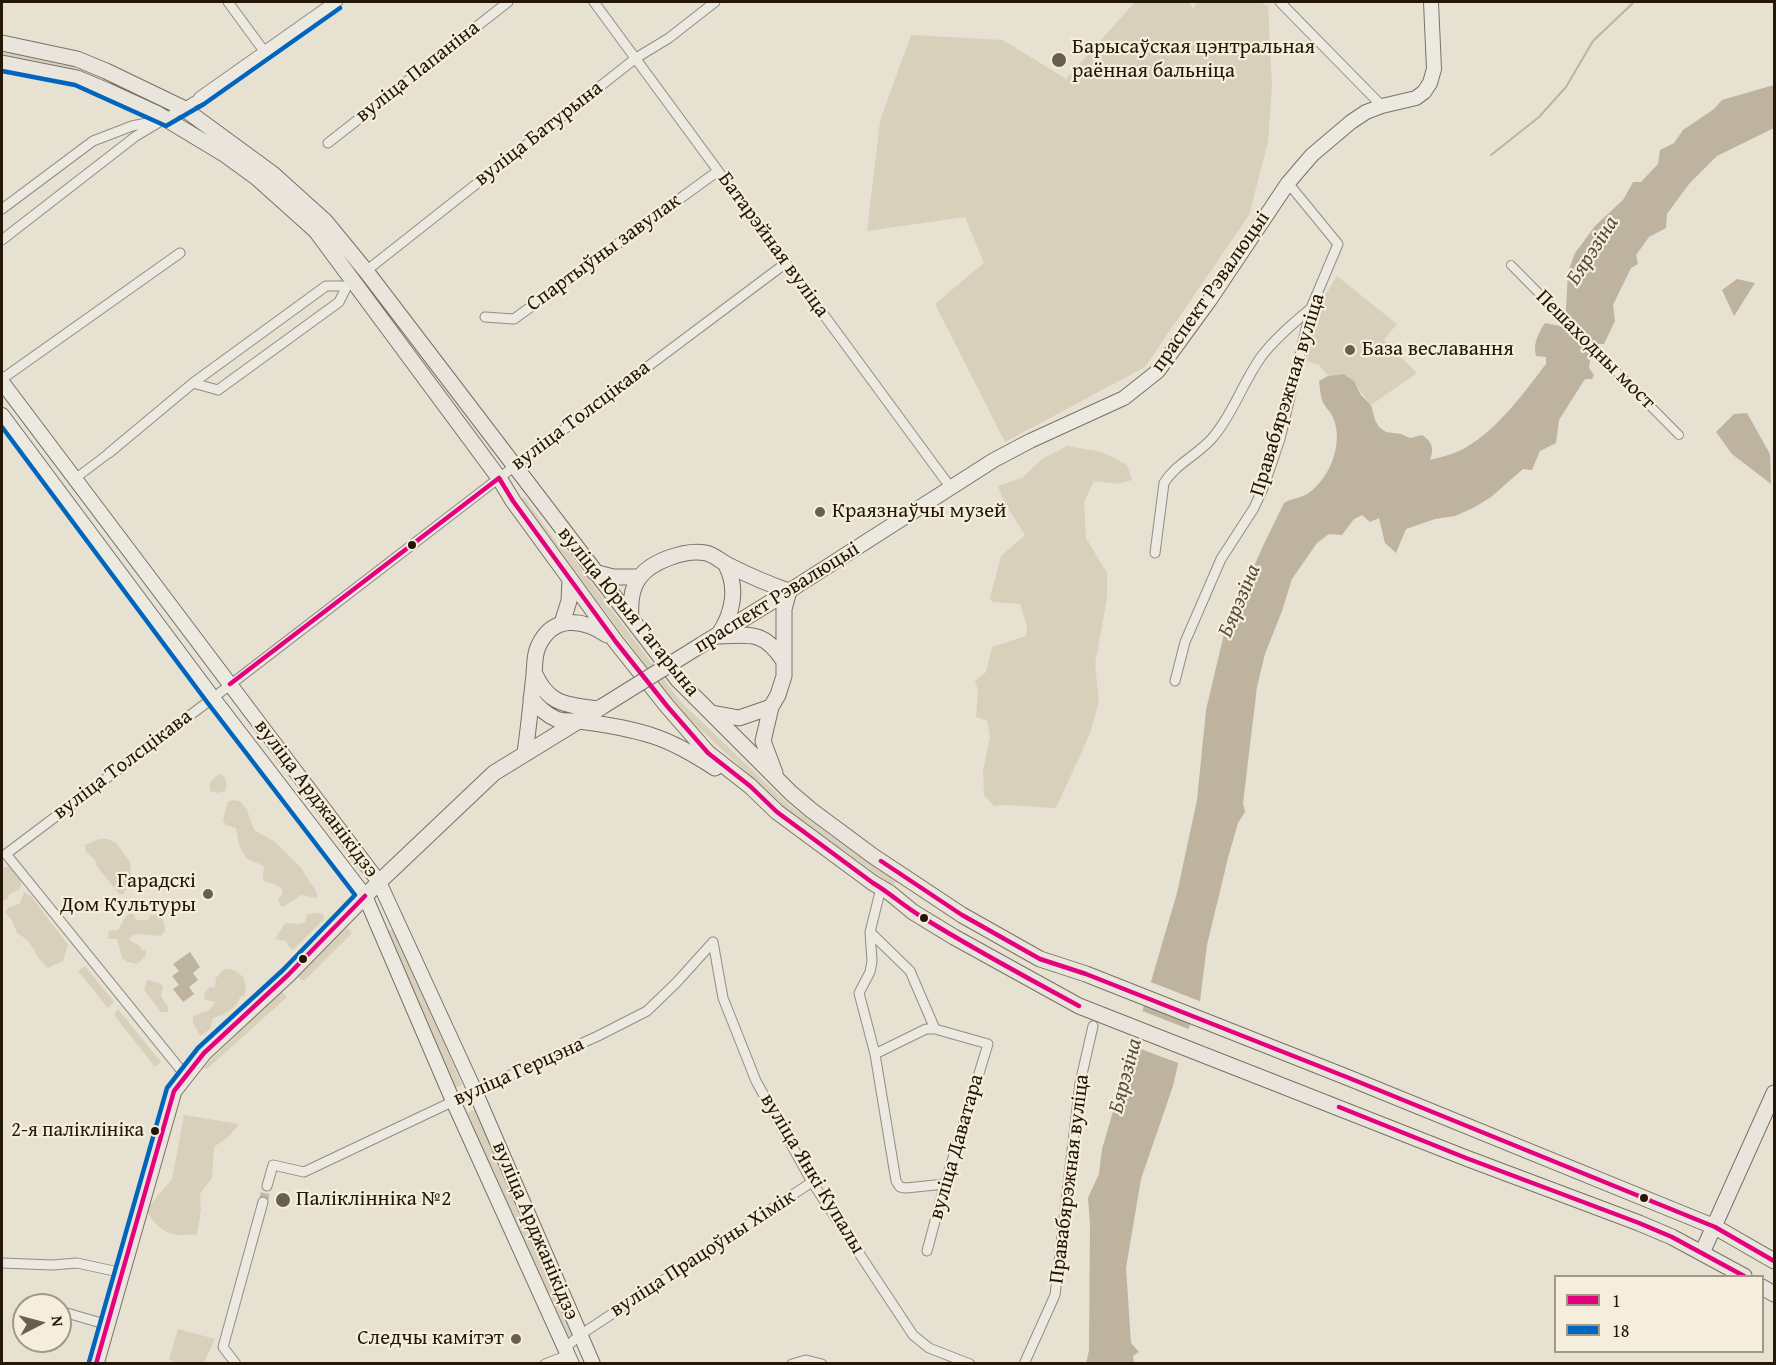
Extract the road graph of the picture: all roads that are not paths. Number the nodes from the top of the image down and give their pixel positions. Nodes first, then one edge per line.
1 (228, 2) edge
2 (336, 2) edge
3 (508, 2) edge
4 (594, 2) edge
5 (715, 2) edge
6 (1280, 2) edge
7 (1431, 2) edge
8 (2, 43) edge
9 (264, 51) junction
10 (636, 58) junction
11 (2, 63) edge
12 (200, 98) joint
13 (1382, 106) junction
14 (183, 108) junction
15 (165, 118) junction
16 (328, 143) dead end
17 (718, 171) junction
18 (1288, 183) junction
19 (2, 209) edge
20 (2, 240) edge
21 (180, 253) dead end
22 (786, 262) junction
23 (1511, 265) dead end
24 (356, 279) junction
25 (1311, 308) junction
26 (485, 317) dead end
27 (2, 380) edge
28 (193, 383) junction
29 (2, 415) edge
30 (1679, 435) dead end
31 (109, 453) joint
32 (514, 466) junction
33 (76, 478) junction
34 (499, 478) junction
35 (951, 488) junction
36 (1155, 553) dead end
37 (726, 565) junction
38 (594, 572) junction
39 (639, 578) junction
40 (570, 579) junction
41 (789, 591) junction
42 (631, 618) junction
43 (562, 623) junction
44 (717, 636) junction
45 (616, 642) junction
46 (783, 660) junction
47 (534, 672) junction
48 (1175, 681) dead end
49 (230, 684) junction
50 (213, 698) junction
51 (531, 698) junction
52 (601, 707) junction
53 (771, 707) junction
54 (712, 713) junction
55 (577, 721) junction
56 (525, 752) junction
57 (777, 779) junction
58 (750, 786) junction
59 (4, 855) edge
60 (379, 882) junction
61 (881, 888) junction
62 (365, 896) junction
63 (870, 932) junction
64 (713, 942) joint
65 (1093, 1026) dead end
66 (935, 1029) junction
67 (875, 1054) junction
68 (185, 1076) junction
69 (475, 1091) junction
70 (1774, 1093) edge
71 (453, 1101) junction
72 (812, 1182) junction
73 (945, 1184) junction
74 (267, 1186) tunnel mouth
75 (263, 1202) tunnel mouth
76 (1715, 1227) junction
77 (927, 1251) dead end
78 (1702, 1253) junction
79 (1774, 1261) edge
80 (2, 1263) edge
81 (123, 1273) junction
82 (1742, 1275) edge
83 (72, 1314) edge
84 (108, 1325) junction
85 (580, 1335) junction
86 (569, 1355) edge
87 (96, 1364) edge
88 (236, 1364) edge
89 (545, 1364) edge
90 (593, 1364) edge
91 (792, 1364) edge
92 (822, 1364) edge
93 (970, 1364) edge
94 (1024, 1364) edge

1 - 9 street
2 - 9 street
3 - 16 street, вуліца Папаніна
4 - 10 street, Батарэйная вуліца
5 - 10 street, вуліца Батурына
6 - 13 street
7 - 13 main road, праспект Рэвалюцыі
8 - 14 main road, вуліца Юрыя Гагарына
9 - 12 street
10 - 17 street, Батарэйная вуліца
10 - 24 street, вуліца Батурына
11 - 15 main road, вуліца Юрыя Гагарына
12 - 14 street
13 - 18 main road, праспект Рэвалюцыі
14 - 15 street
14 - 24 main road, вуліца Юрыя Гагарына
15 - 19 street
15 - 20 street
15 - 24 main road, вуліца Юрыя Гагарына
17 - 22 street, Батарэйная вуліца
17 - 26 street, Спартыўны завулак
18 - 25 street, Правабярэжная вуліца
18 - 35 main road, праспект Рэвалюцыі
21 - 27 street
22 - 32 street, вуліца Толсцікава
22 - 35 street, Батарэйная вуліца
23 - 30 street, Пешаходны мост
24 - 28 street, вуліца Батурына
24 - 28 street, вуліца Батурына
24 - 32 main road, вуліца Юрыя Гагарына
24 - 34 main road, вуліца Юрыя Гагарына
25 - 36 street
25 - 48 street, Правабярэжная вуліца
27 - 33 main road, вуліца Арджанікідзэ
28 - 31 street, вуліца Батурына
29 - 50 main road, вуліца Арджанікідзэ
31 - 33 street, вуліца Батурына
32 - 34 street, вуліца Толсцікава
32 - 38 main road, вуліца Юрыя Гагарына
33 - 49 main road, вуліца Арджанікідзэ
34 - 40 main road, вуліца Юрыя Гагарына
34 - 49 street, вуліца Толсцікава
35 - 41 main road, праспект Рэвалюцыі
37 - 39 main road
37 - 41 main road
37 - 44 main road
38 - 39 main road
38 - 42 main road, вуліца Юрыя Гагарына
39 - 42 main road
40 - 43 main road
40 - 45 main road, вуліца Юрыя Гагарына
41 - 44 main road, праспект Рэвалюцыі
41 - 46 main road
42 - 54 main road, вуліца Юрыя Гагарына
43 - 45 main road
43 - 47 main road
44 - 46 main road
44 - 52 main road, праспект Рэвалюцыі, bridge
45 - 58 main road, вуліца Юрыя Гагарына
46 - 53 main road
47 - 51 main road
47 - 52 main road
49 - 50 street, вуліца Толсцікава
49 - 60 main road, вуліца Арджанікідзэ
50 - 59 street, вуліца Толсцікава
50 - 62 main road, вуліца Арджанікідзэ
51 - 55 main road
51 - 56 main road
52 - 55 main road, праспект Рэвалюцыі
53 - 54 main road
53 - 57 main road
54 - 57 main road, вуліца Юрыя Гагарына
55 - 56 main road, праспект Рэвалюцыі
55 - 58 main road
56 - 60 main road, праспект Рэвалюцыі
57 - 76 main road, вуліца Юрыя Гагарына
58 - 61 main road, вуліца Юрыя Гагарына
59 - 68 street
60 - 62 main road, праспект Рэвалюцыі
60 - 69 main road, вуліца Арджанікідзэ
61 - 63 street
61 - 78 main road, вуліца Юрыя Гагарына
62 - 68 main road, праспект Рэвалюцыі
62 - 71 main road, вуліца Арджанікідзэ
63 - 66 street
63 - 67 street
64 - 69 street, вуліца Герцэна
64 - 72 street, вуліца Янкі Купалы
65 - 94 street, Правабярэжная вуліца
66 - 67 street
66 - 73 street, вуліца Даватара
67 - 73 street
68 - 81 main road, праспект Рэвалюцыі
69 - 71 street, вуліца Герцэна
69 - 85 main road, вуліца Арджанікідзэ
70 - 76 main road
71 - 74 street, вуліца Герцэна
71 - 86 main road, вуліца Арджанікідзэ
72 - 85 street, вуліца Працоўны Хімік
72 - 93 street, вуліца Янкі Купалы
73 - 77 street, вуліца Даватара
75 - 88 street
76 - 78 main road
76 - 79 main road, вуліца Юрыя Гагарына
78 - 82 main road, вуліца Юрыя Гагарына
80 - 81 street
81 - 84 main road, праспект Рэвалюцыі
83 - 84 street
84 - 87 main road, праспект Рэвалюцыі
85 - 86 street, вуліца Працоўны Хімік
85 - 90 main road, вуліца Арджанікідзэ
86 - 89 street, вуліца Працоўны Хімік
91 - 92 street

